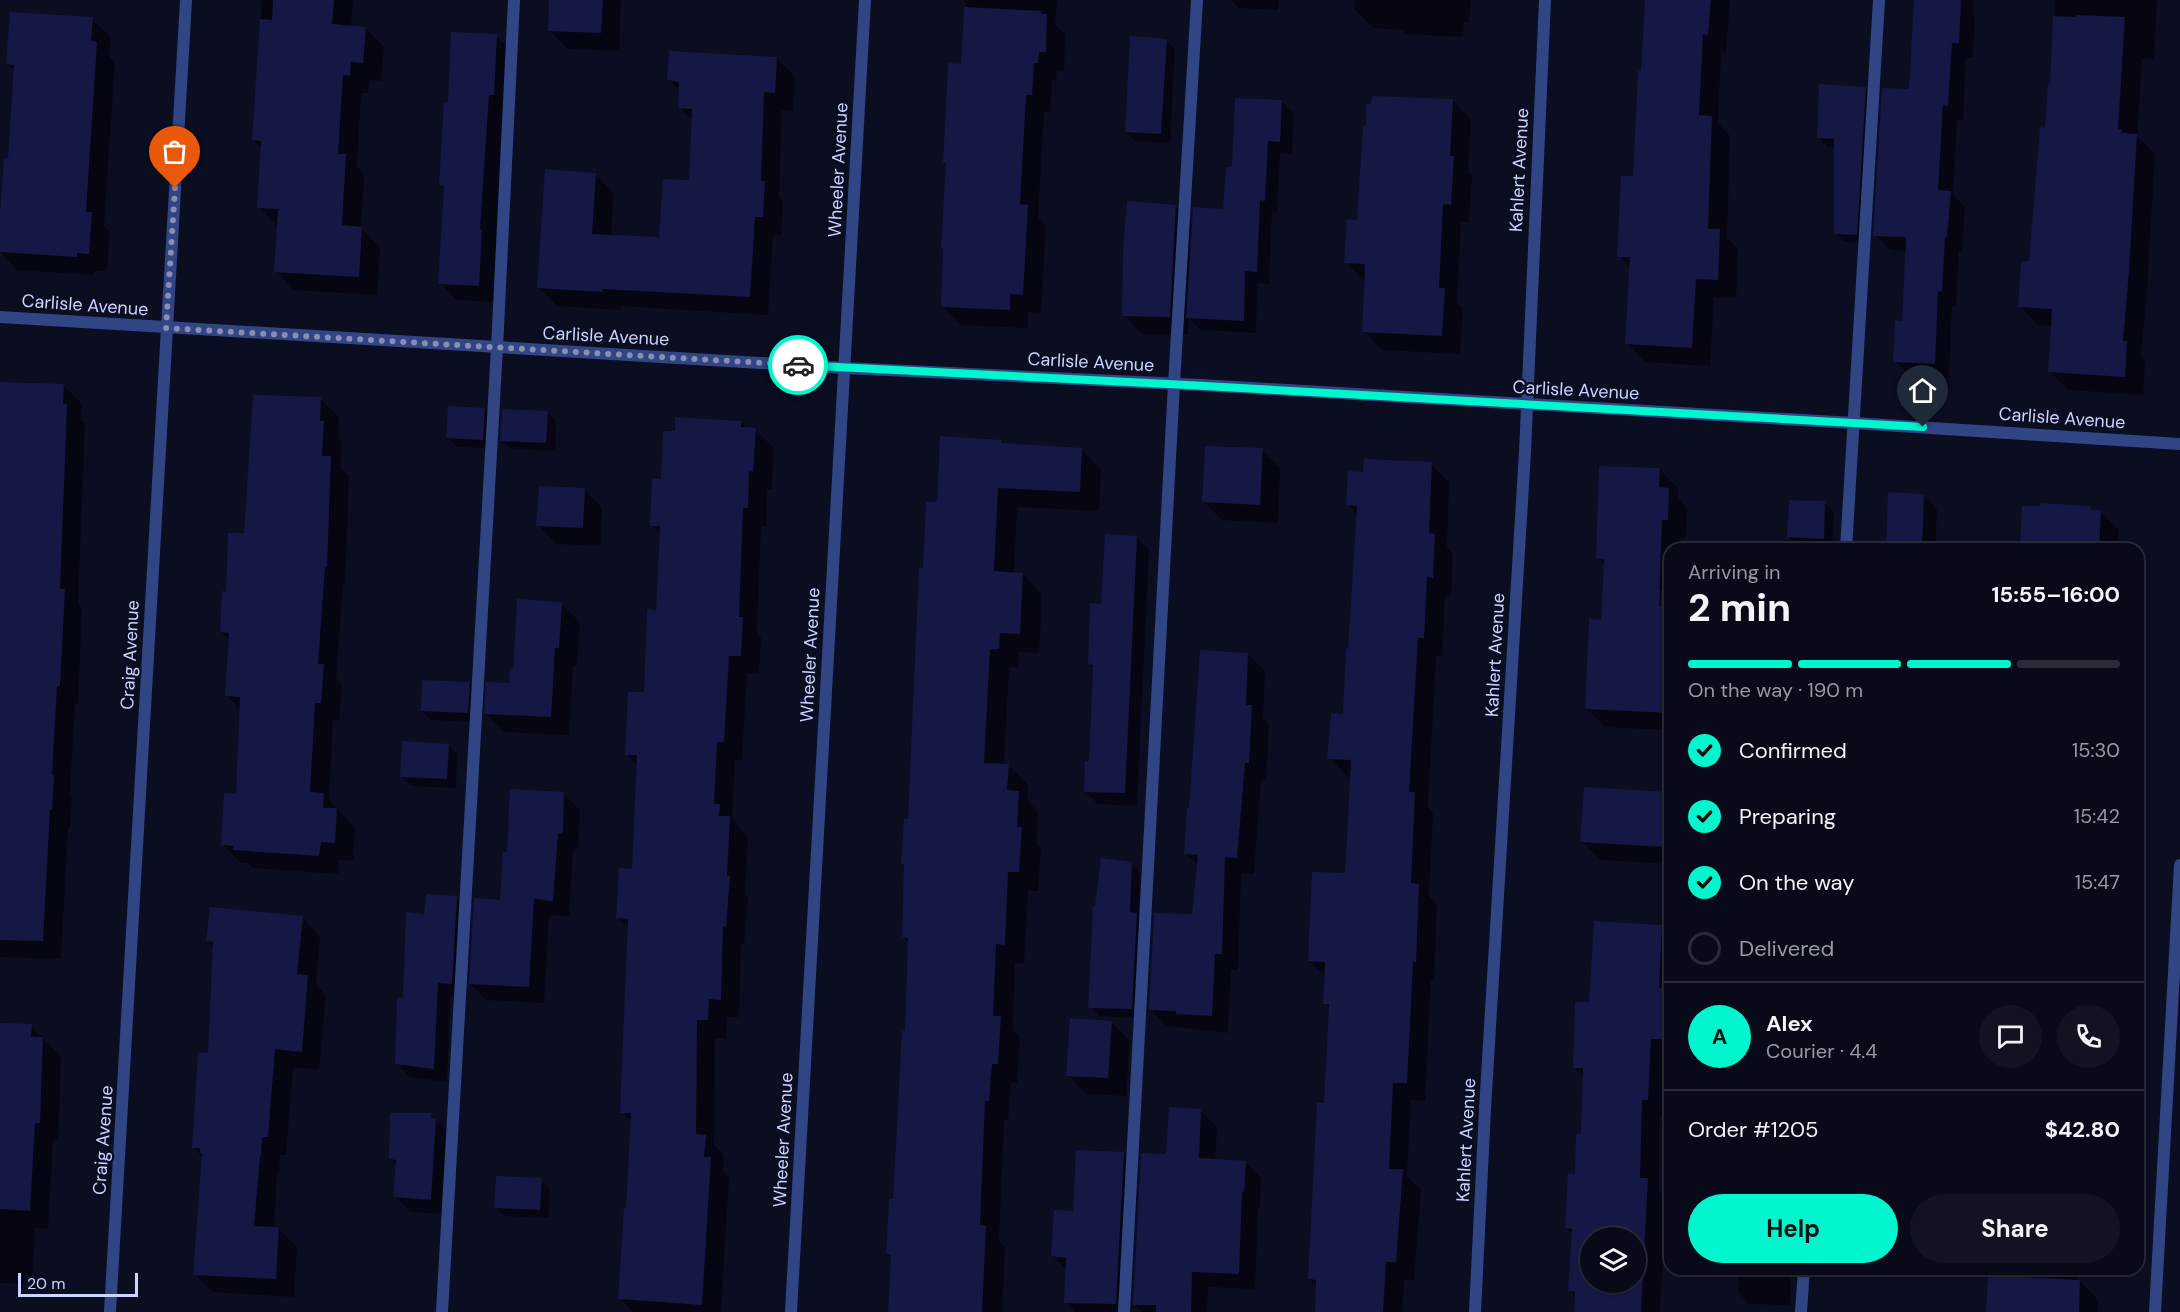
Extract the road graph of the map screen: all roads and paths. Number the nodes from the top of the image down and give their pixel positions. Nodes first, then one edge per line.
1 (186, 0) edge
2 (514, 0) edge
3 (865, 0) edge
4 (1197, 0) edge
5 (1545, 0) edge
6 (1879, 0) edge
7 (0, 317) edge
8 (166, 328) junction
9 (497, 348) junction
10 (844, 368) junction
11 (1174, 384) junction
12 (1526, 405) junction
13 (1853, 423) junction
14 (2180, 444) edge
15 (1846, 543) edge
16 (2180, 865) edge
17 (1804, 1275) edge
18 (110, 1312) edge
19 (442, 1312) edge
20 (791, 1312) edge
21 (1124, 1312) edge
22 (1475, 1312) edge
23 (1801, 1312) edge
24 (2155, 1312) edge

1 - 8 street, Craig Avenue
2 - 9 street
3 - 10 street, Wheeler Avenue
4 - 11 street
5 - 12 street, Kahlert Avenue
6 - 13 street
7 - 8 street, Carlisle Avenue
8 - 9 street, Carlisle Avenue
8 - 18 street, Craig Avenue
9 - 10 street, Carlisle Avenue
9 - 19 street
10 - 11 street, Carlisle Avenue
10 - 20 street, Wheeler Avenue
11 - 12 street, Carlisle Avenue
11 - 21 street
12 - 13 street, Carlisle Avenue
12 - 22 street, Kahlert Avenue
13 - 14 street, Carlisle Avenue
13 - 15 street
16 - 24 street
17 - 23 street

